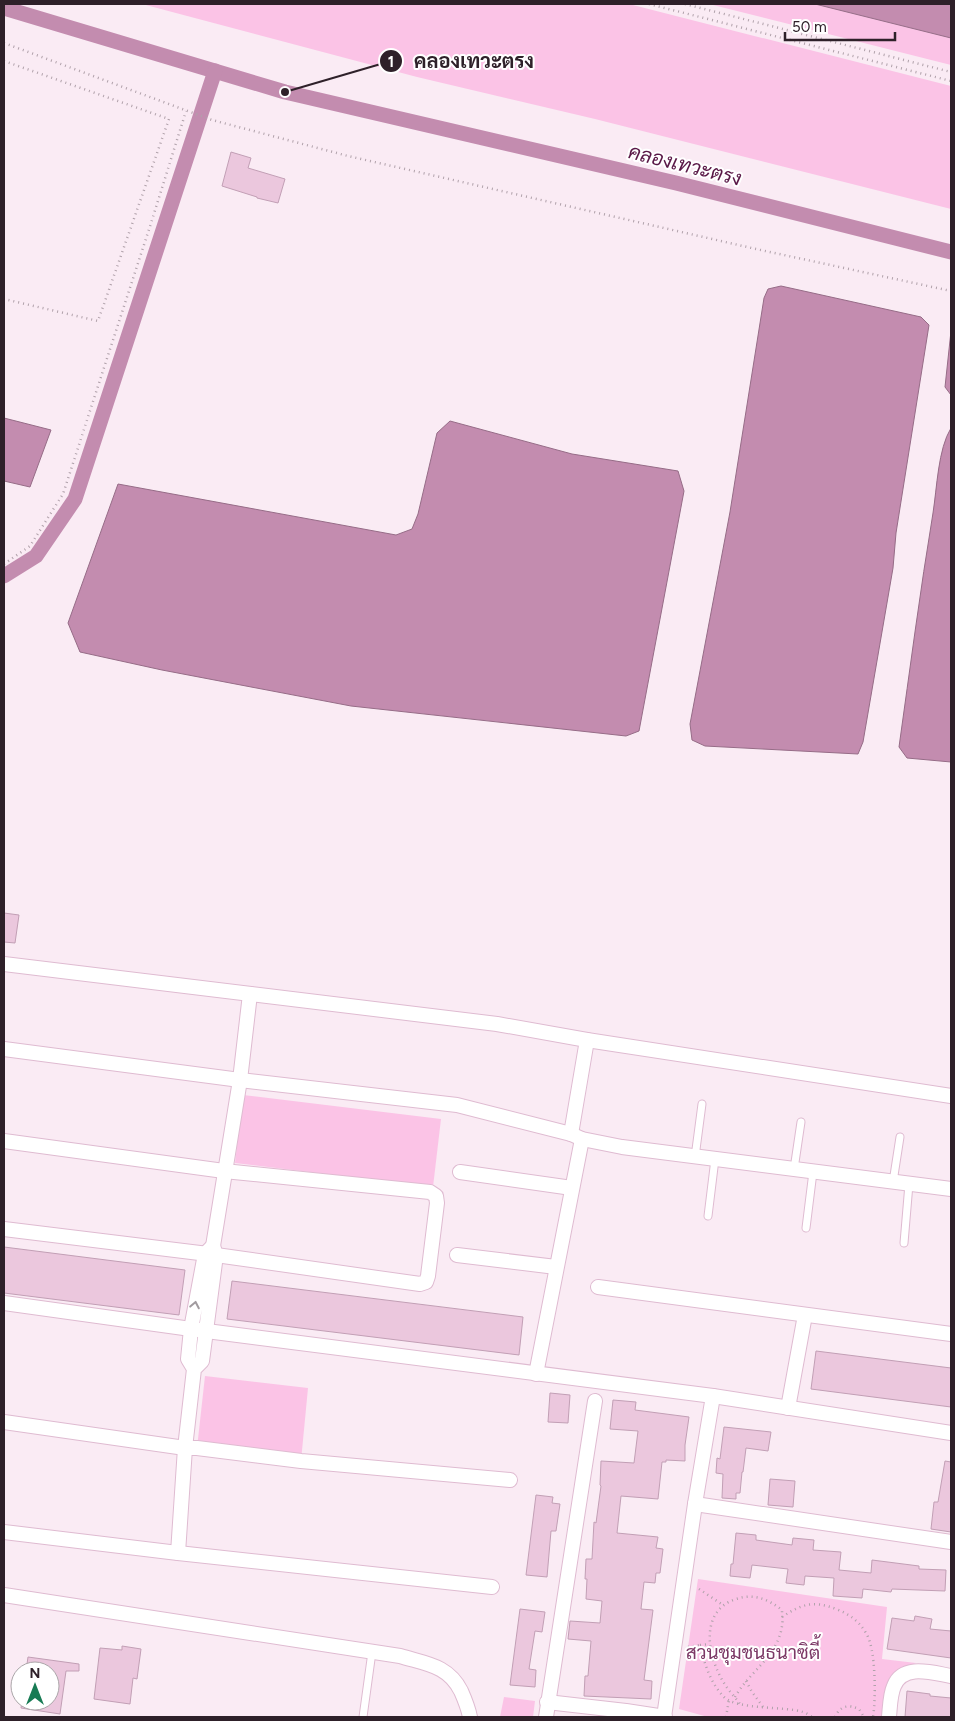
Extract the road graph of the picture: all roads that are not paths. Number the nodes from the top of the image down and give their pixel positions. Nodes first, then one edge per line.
1 (4, 964) edge
2 (250, 994) junction
3 (587, 1040) junction
4 (4, 1049) edge
5 (240, 1080) junction
6 (951, 1096) edge
7 (702, 1104) dead end
8 (802, 1122) dead end
9 (576, 1137) junction
10 (900, 1137) dead end
11 (4, 1141) edge
12 (695, 1156) junction
13 (715, 1159) junction
14 (794, 1169) junction
15 (224, 1171) junction
16 (460, 1172) dead end
17 (813, 1172) junction
18 (893, 1182) junction
19 (909, 1184) junction
20 (572, 1188) junction
21 (951, 1189) edge
22 (708, 1216) dead end
23 (806, 1228) dead end
24 (4, 1229) edge
25 (904, 1243) dead end
26 (211, 1252) junction
27 (457, 1255) dead end
28 (556, 1267) junction
29 (598, 1287) dead end
30 (4, 1303) edge
31 (805, 1314) junction
32 (190, 1329) junction
33 (207, 1331) junction
34 (951, 1334) edge
35 (194, 1369) junction
36 (536, 1374) junction
37 (713, 1396) junction
38 (595, 1402) dead end
39 (788, 1408) junction
40 (4, 1422) edge
41 (951, 1433) edge
42 (185, 1448) junction
43 (510, 1480) dead end
44 (695, 1504) junction
45 (4, 1532) edge
46 (951, 1542) edge
47 (178, 1553) junction
48 (492, 1587) dead end
49 (4, 1596) edge
50 (372, 1652) junction
51 (951, 1676) edge
52 (547, 1702) junction
53 (363, 1717) edge
54 (470, 1717) edge
55 (546, 1717) edge
56 (664, 1717) edge
57 (888, 1717) edge

1 - 2 street
2 - 3 street
2 - 5 street
3 - 6 street
3 - 9 street
4 - 5 street
5 - 9 street
5 - 15 street
7 - 12 lane
8 - 14 lane
9 - 12 street
9 - 20 street
10 - 18 lane
11 - 15 street
12 - 13 street
13 - 14 street
13 - 22 lane
14 - 17 street
15 - 26 street
15 - 26 street
16 - 20 street
17 - 18 street
17 - 23 lane
18 - 19 street
19 - 21 street
19 - 25 lane
20 - 28 street
24 - 26 street
32 -> 26 street
26 - 33 street
27 - 28 street
28 - 36 street
29 - 31 street
30 - 32 street
31 - 34 street
31 - 39 street
32 - 33 street
32 - 35 street
33 - 35 street
33 - 36 street
35 - 42 street
36 - 37 street
37 - 39 street
37 - 44 street
38 - 52 street
39 - 41 street
40 - 42 street
42 - 43 street
42 - 47 street
44 - 46 street
44 - 56 street
45 - 47 street
47 - 48 street
49 - 50 street
50 - 53 lane
50 - 54 street
51 - 57 street
52 - 55 street
52 - 56 street

